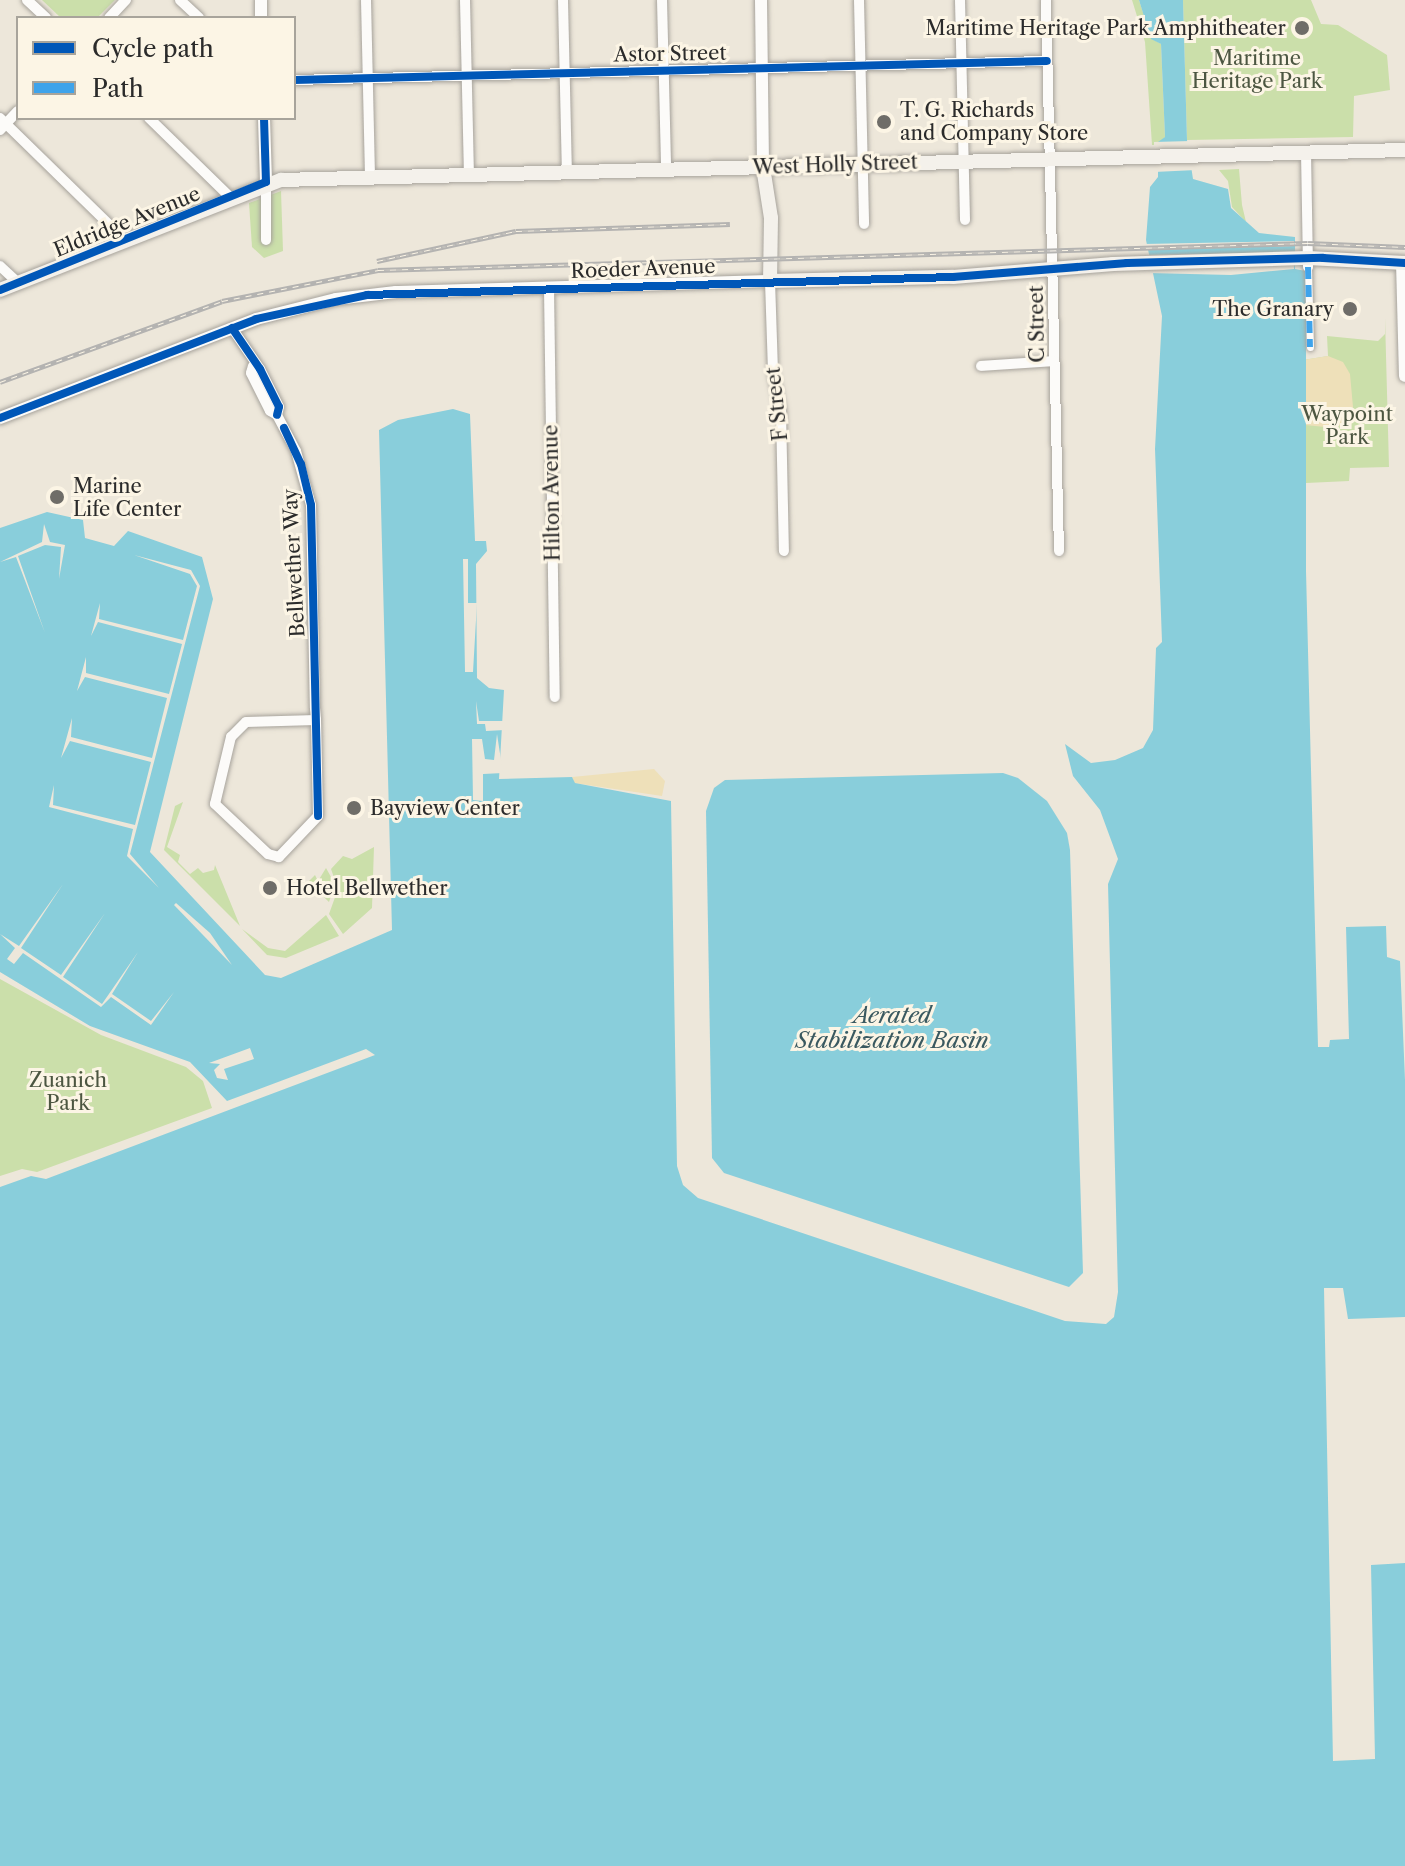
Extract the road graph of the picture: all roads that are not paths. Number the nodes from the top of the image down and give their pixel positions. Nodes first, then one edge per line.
1 (27, 0) edge
2 (126, 0) edge
3 (180, 0) edge
4 (366, 0) edge
5 (465, 0) edge
6 (563, 0) edge
7 (662, 0) edge
8 (761, 0) edge
9 (859, 0) edge
10 (960, 0) edge
11 (1046, 0) edge
12 (44, 16) edge
13 (111, 16) edge
14 (197, 16) edge
15 (1047, 61) junction
16 (961, 63) junction
17 (861, 66) junction
18 (762, 68) junction
19 (663, 70) junction
20 (565, 73) junction
21 (467, 75) junction
22 (367, 78) junction
23 (296, 80) edge
24 (151, 120) edge
25 (264, 120) edge
26 (2, 124) edge
27 (1405, 150) edge
28 (1306, 152) junction
29 (1050, 159) junction
30 (964, 161) junction
31 (863, 164) junction
32 (763, 167) junction
33 (666, 169) junction
34 (567, 172) junction
35 (469, 175) junction
36 (370, 177) junction
37 (266, 182) junction
38 (230, 197) junction
39 (965, 220) dead end
40 (864, 224) dead end
41 (125, 240) junction
42 (266, 240) dead end
43 (1304, 261) junction
44 (1403, 263) edge
45 (0, 266) edge
46 (1052, 272) junction
47 (770, 281) junction
48 (18, 283) junction
49 (549, 288) junction
50 (0, 290) edge
51 (232, 328) junction
52 (1310, 347) dead end
53 (1054, 361) junction
54 (981, 366) dead end
55 (1405, 376) edge
56 (0, 418) edge
57 (784, 551) dead end
58 (1059, 551) dead end
59 (555, 697) dead end
60 (316, 720) junction

1 - 12 street
2 - 13 street
3 - 14 street
4 - 22 street
5 - 21 street
6 - 20 street
7 - 19 street
8 - 18 street, F Street
9 - 17 street
10 - 16 street
11 - 15 street, C Street
15 - 16 street, Astor Street
15 - 29 street, C Street
16 - 17 street, Astor Street
16 - 30 street
17 - 18 street, Astor Street
17 - 31 street
18 - 19 street, Astor Street
18 - 32 street, F Street
19 - 20 street, Astor Street
19 - 33 street
20 - 21 street, Astor Street
20 - 34 street
21 - 22 street, Astor Street
21 - 35 street
22 - 23 street, Astor Street
22 - 36 street
24 - 38 street
25 - 37 street
26 - 41 street
27 - 28 main road, West Holly Street
28 - 29 main road, West Holly Street
28 - 43 street
29 - 30 main road, West Holly Street
29 - 46 street, C Street
30 - 31 main road, West Holly Street
30 - 39 street
31 - 32 main road, West Holly Street
31 - 40 street
32 - 33 main road, West Holly Street
32 - 47 main road, F Street
33 - 34 main road, West Holly Street
34 - 35 main road, West Holly Street
35 - 36 main road, West Holly Street
36 - 37 main road, West Holly Street
37 - 38 main road, Eldridge Avenue
37 - 42 street
38 - 41 main road, Eldridge Avenue
41 - 48 main road, Eldridge Avenue
43 - 44 main road, Roeder Avenue
43 - 46 main road, Roeder Avenue
43 - 52 street
44 - 55 street
45 - 48 street
46 - 47 main road, Roeder Avenue
46 - 53 street, C Street
47 - 49 street, Roeder Avenue
47 - 57 street, F Street
48 - 50 main road, Eldridge Avenue
49 - 51 street, Roeder Avenue
49 - 59 street, Hilton Avenue
51 - 56 street, Roeder Avenue
51 - 60 street, Bellwether Way
53 - 54 street
53 - 58 street, C Street
60 - 60 street, Bellwether Way

